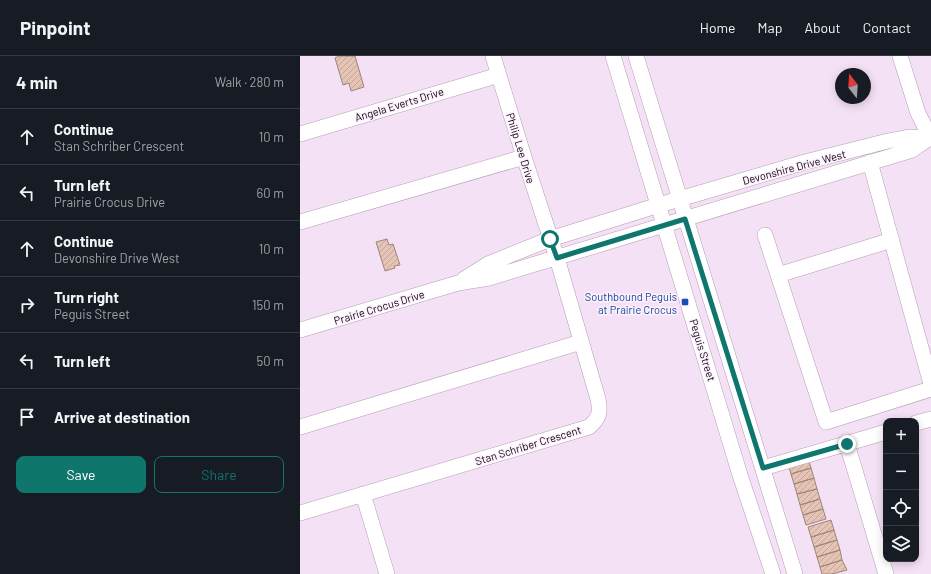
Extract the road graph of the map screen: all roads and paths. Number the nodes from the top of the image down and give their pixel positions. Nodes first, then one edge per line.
1 (493, 56) edge
2 (613, 56) edge
3 (636, 56) edge
4 (900, 56) edge
5 (499, 75) junction
6 (300, 134) edge
7 (931, 138) edge
8 (524, 157) junction
9 (870, 162) junction
10 (680, 199) junction
11 (659, 205) junction
12 (685, 219) junction
13 (300, 222) edge
14 (665, 225) junction
15 (765, 235) dead end
16 (550, 239) junction
17 (892, 240) junction
18 (557, 258) junction
19 (778, 275) junction
20 (458, 283) junction
21 (300, 330) edge
22 (581, 342) junction
23 (931, 384) edge
24 (931, 389) edge
25 (931, 419) edge
26 (919, 423) edge
27 (300, 427) edge
28 (883, 433) edge
29 (847, 444) junction
30 (763, 468) junction
31 (363, 494) junction
32 (300, 513) edge
33 (387, 574) edge
34 (773, 574) edge
35 (795, 574) edge
36 (886, 574) edge

1 - 5 street, Philip Lee Drive
2 - 11 street, Peguis Street
3 - 10 street, Peguis Street
4 - 7 street
5 - 6 street, Angela Everts Drive
5 - 8 street, Philip Lee Drive
7 - 9 street, Devonshire Drive West
7 - 10 street, Devonshire Drive West
8 - 13 street
8 - 16 street, Philip Lee Drive
9 - 12 street, Devonshire Drive West
9 - 17 street
10 - 11 street, Devonshire Drive West
10 - 12 street, Peguis Street
11 - 14 street, Peguis Street
11 - 16 street, Prairie Crocus Drive
12 - 14 street, Devonshire Drive West
12 - 30 street, Peguis Street
14 - 18 street, Prairie Crocus Drive
14 - 34 street, Peguis Street
15 - 19 street
16 - 18 street, Stan Schriber Crescent
16 - 20 street, Prairie Crocus Drive
17 - 19 street
17 - 23 street
18 - 20 street, Prairie Crocus Drive
18 - 22 street, Stan Schriber Crescent
19 - 24 street
20 - 21 street, Prairie Crocus Drive
22 - 27 street
22 - 31 street, Stan Schriber Crescent
25 - 26 street
28 - 29 street
29 - 30 street
29 - 36 street
30 - 35 street, Peguis Street
31 - 32 street, Stan Schriber Crescent
31 - 33 street

